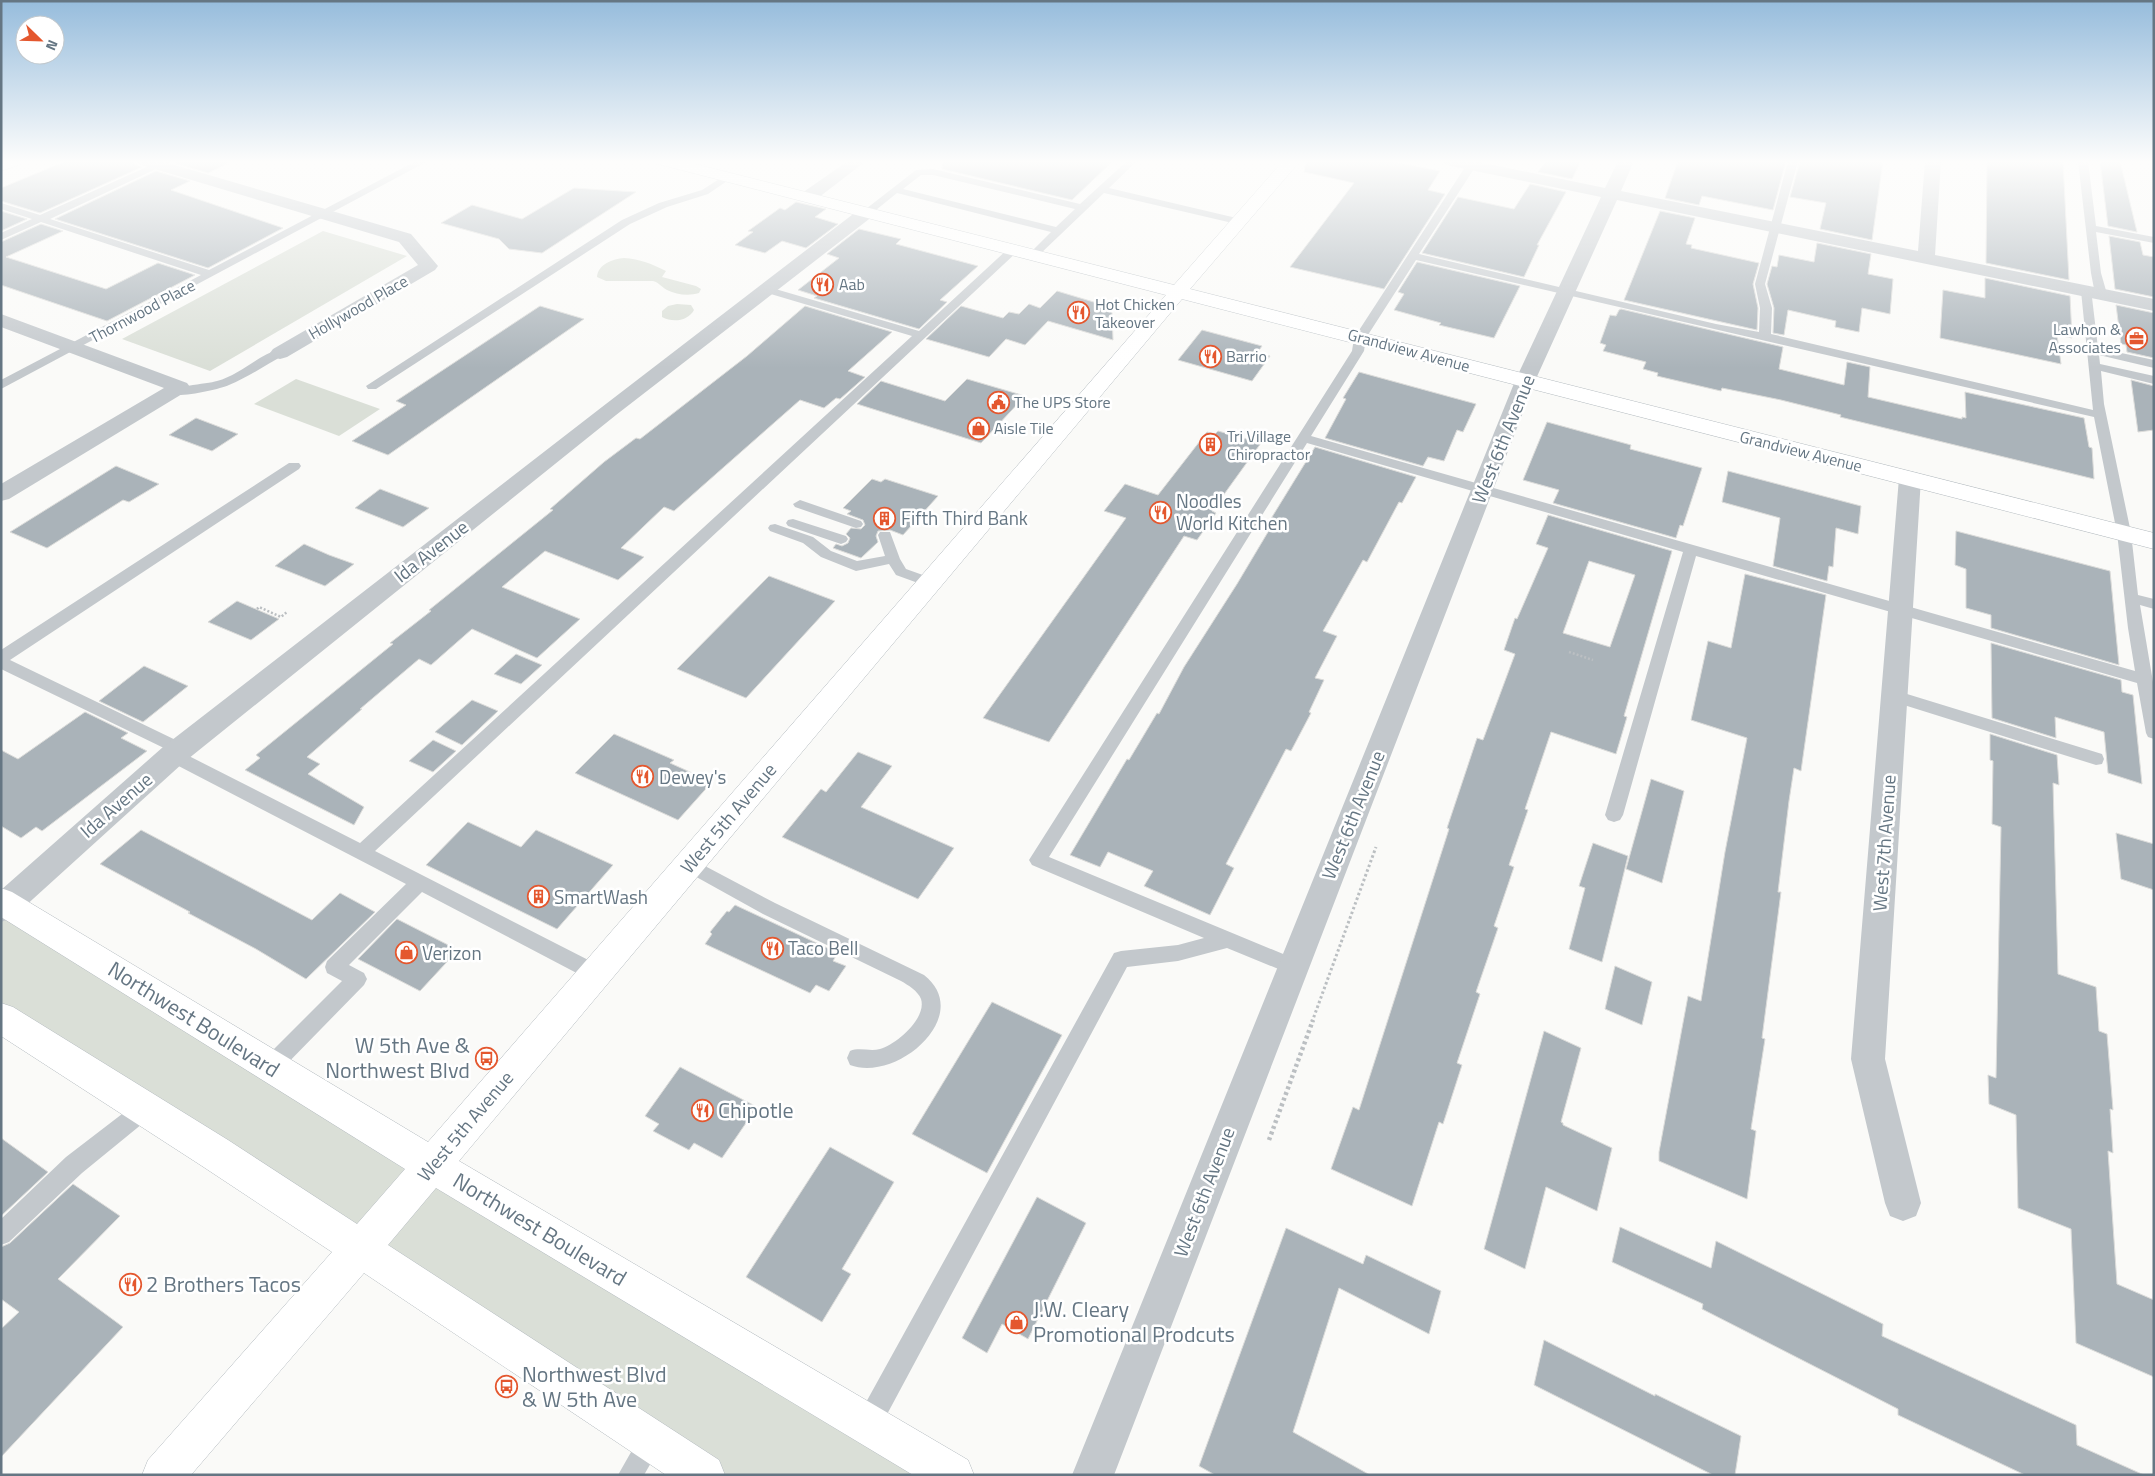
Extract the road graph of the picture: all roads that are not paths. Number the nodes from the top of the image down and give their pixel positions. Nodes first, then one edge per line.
1 (16, 230) edge
2 (74, 230) edge
3 (294, 230) edge
4 (378, 230) edge
5 (614, 230) edge
6 (845, 230) edge
7 (939, 230) edge
8 (1054, 230) edge
9 (1234, 230) edge
10 (1429, 230) edge
11 (1594, 230) edge
12 (1774, 230) edge
13 (1789, 230) edge
14 (1928, 230) edge
15 (2090, 230) edge
16 (2100, 230) edge
17 (1058, 231) joint
18 (1, 237) edge
19 (2154, 240) edge
20 (1014, 249) junction
21 (1034, 254) junction
22 (1412, 256) junction
23 (1926, 258) junction
24 (210, 274) junction
25 (768, 290) junction
26 (1178, 292) junction
27 (1566, 292) junction
28 (2094, 292) junction
29 (2154, 304) edge
30 (1, 320) edge
31 (920, 335) junction
32 (1765, 336) junction
33 (1360, 338) junction
34 (73, 347) junction
35 (2093, 350) junction
36 (280, 353) joint
37 (2154, 364) edge
38 (2094, 366) junction
39 (2154, 380) edge
40 (1525, 381) junction
41 (1, 385) edge
42 (372, 386) dead end
43 (176, 390) junction
44 (2100, 415) junction
45 (1304, 438) junction
46 (294, 466) dead end
47 (1910, 478) junction
48 (1483, 489) junction
49 (1, 494) edge
50 (788, 515) junction
51 (2124, 533) junction
52 (2154, 541) edge
53 (878, 542) dead end
54 (1691, 550) junction
55 (893, 559) junction
56 (929, 582) junction
57 (2132, 598) junction
58 (2154, 604) edge
59 (1900, 610) junction
60 (1, 658) edge
61 (1, 662) edge
62 (2145, 680) junction
63 (1894, 696) junction
64 (2154, 733) edge
65 (176, 752) junction
66 (2096, 759) dead end
67 (1614, 815) dead end
68 (362, 852) junction
69 (688, 864) junction
70 (420, 882) junction
71 (3, 904) edge
72 (1228, 940) junction
73 (1293, 967) junction
74 (595, 973) junction
75 (1, 1018) edge
76 (857, 1058) dead end
77 (270, 1066) junction
78 (146, 1108) junction
79 (432, 1165) junction
80 (1903, 1203) dead end
81 (1, 1234) edge
82 (360, 1248) junction
83 (868, 1424) junction
84 (652, 1440) junction
85 (163, 1475) edge
86 (630, 1475) edge
87 (704, 1475) edge
88 (953, 1475) edge
89 (1093, 1475) edge

1 - 18 lane
2 - 24 lane
3 - 24 lane, Thornwood Place
4 - 36 street, Hollywood Place
5 - 42 lane
6 - 25 street, Ida Avenue
7 - 20 main road, Grandview Avenue
8 - 17 lane
9 - 26 main road, West 5th Avenue
10 - 22 lane
11 - 27 street, West 6th Avenue
12 - 32 lane
13 - 23 street
14 - 23 street
15 - 28 lane
16 - 19 lane
17 - 21 lane
20 - 21 main road, Grandview Avenue
20 - 31 lane
21 - 26 main road, Grandview Avenue
22 - 27 lane
22 - 33 lane
23 - 28 street
24 - 34 lane, Thornwood Place
25 - 31 lane
25 - 65 street, Ida Avenue
26 - 33 main road, Grandview Avenue
26 - 56 main road, West 5th Avenue
27 - 32 lane
27 - 40 street, West 6th Avenue
28 - 29 street
28 - 35 lane
30 - 34 street
31 - 68 lane
32 - 44 lane
33 - 40 main road, Grandview Avenue
33 - 45 lane
34 - 41 lane, Thornwood Place
34 - 43 street
35 - 37 lane
35 - 38 lane
36 - 43 lane
38 - 39 lane
38 - 44 lane
40 - 47 main road, Grandview Avenue
40 - 48 street, West 6th Avenue
43 - 49 street
44 - 51 lane
45 - 48 lane
45 - 72 lane
46 - 60 lane
47 - 51 main road, Grandview Avenue
47 - 59 street, West 7th Avenue
48 - 54 lane
48 - 73 street, West 6th Avenue
50 - 50 lane
50 - 55 lane
51 - 52 main road, Grandview Avenue
51 - 57 lane
53 - 55 lane
54 - 59 lane
54 - 67 lane
55 - 56 lane
56 - 69 main road, West 5th Avenue
57 - 58 lane
57 - 62 lane
59 - 62 lane
59 - 63 street, West 7th Avenue
61 - 65 lane
62 - 64 lane
63 - 66 lane
63 - 80 street, West 7th Avenue
65 - 68 lane
65 - 71 street, Ida Avenue
68 - 70 lane
69 - 74 main road, West 5th Avenue
69 - 76 lane
70 - 74 lane
70 - 77 lane
71 - 77 main road, Northwest Boulevard
72 - 73 lane
72 - 83 lane
73 - 89 street, West 6th Avenue
74 - 79 main road, West 5th Avenue
75 - 78 main road
77 - 79 main road, Northwest Boulevard
78 - 81 lane
78 - 82 main road
79 - 82 main road, West 5th Avenue
79 - 83 main road, Northwest Boulevard
82 - 84 main road
82 - 85 main road, West 5th Avenue
83 - 88 main road, Northwest Boulevard
84 - 86 lane
84 - 87 main road

